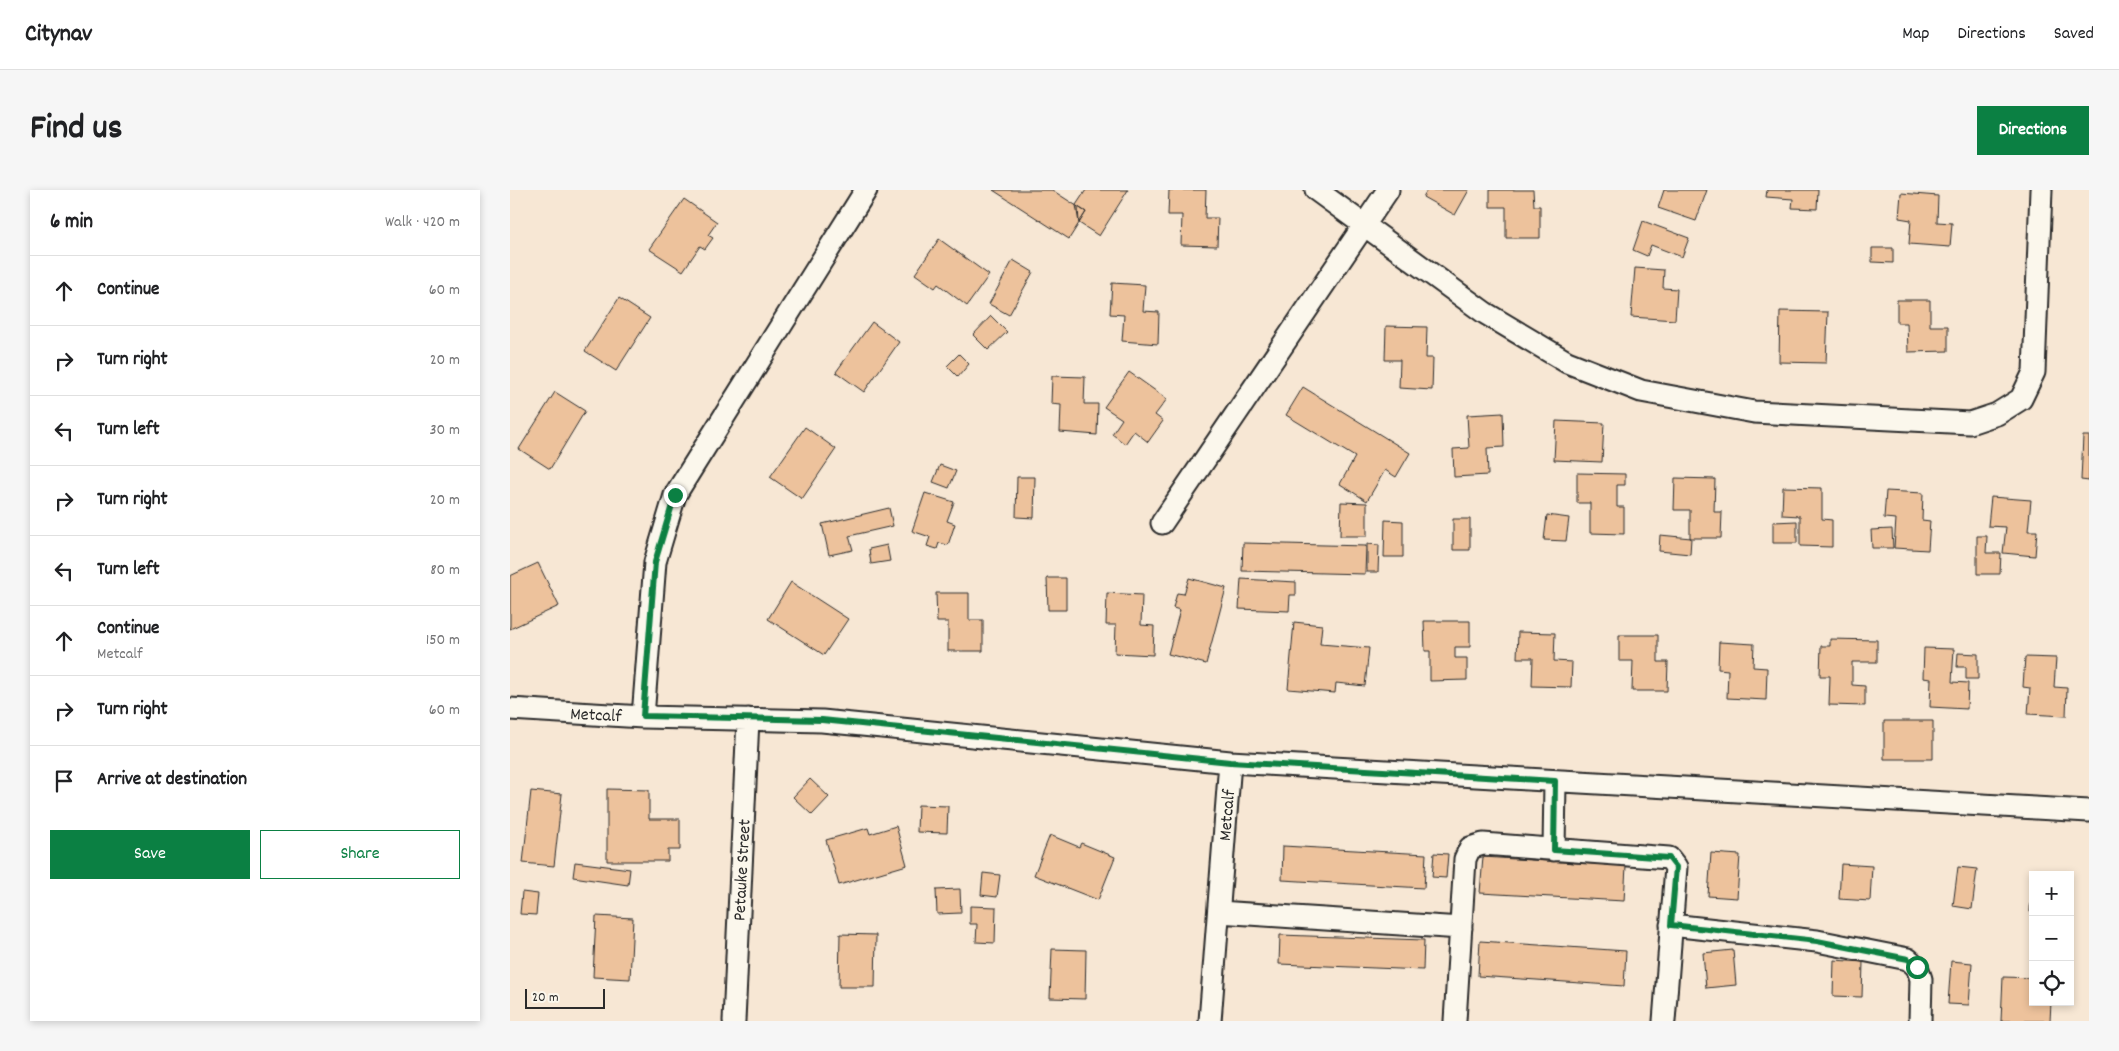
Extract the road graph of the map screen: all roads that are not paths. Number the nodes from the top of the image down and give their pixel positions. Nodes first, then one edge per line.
1 (866, 190) edge
2 (1316, 190) edge
3 (1388, 190) edge
4 (2041, 190) edge
5 (1365, 225) junction
6 (1162, 523) dead end
7 (510, 709) edge
8 (643, 716) junction
9 (748, 719) junction
10 (1230, 762) junction
11 (1555, 781) junction
12 (2089, 811) edge
13 (1554, 850) junction
14 (1218, 912) junction
15 (1671, 925) junction
16 (1461, 928) junction
17 (734, 1021) edge
18 (1210, 1021) edge
19 (1455, 1021) edge
20 (1664, 1021) edge
21 (1920, 1021) edge

1 - 8 street
2 - 5 street
3 - 5 street
4 - 5 street
5 - 6 street
7 - 8 street, Metcalf
8 - 9 street, Metcalf
9 - 10 street, Metcalf
9 - 17 street, Petauke Street
10 - 11 street
10 - 14 street, Metcalf
11 - 12 street
11 - 13 street
13 - 15 street
13 - 16 street
14 - 16 street
14 - 18 street, Metcalf
15 - 20 street
15 - 21 street
16 - 19 street

